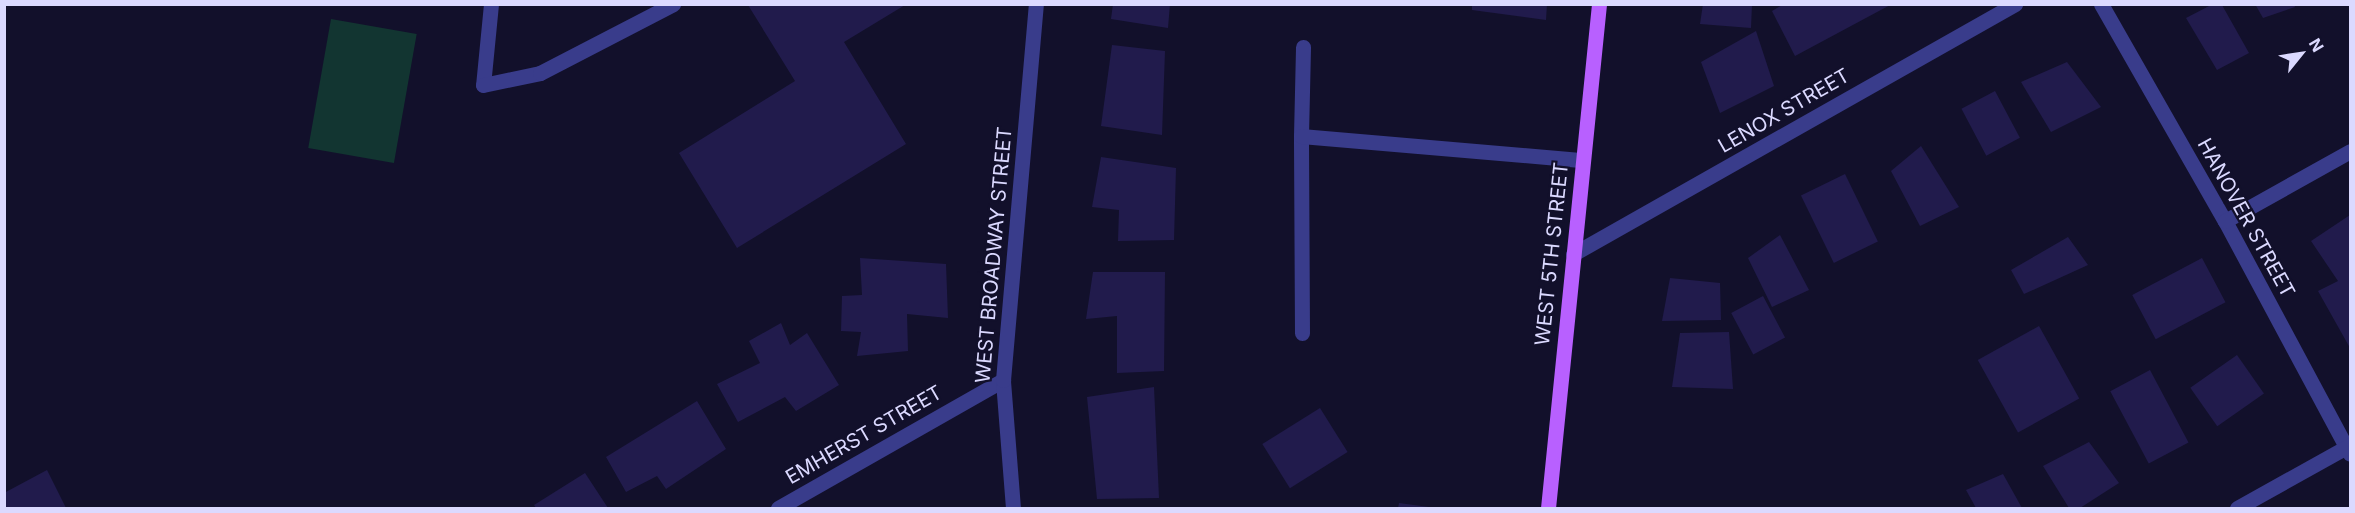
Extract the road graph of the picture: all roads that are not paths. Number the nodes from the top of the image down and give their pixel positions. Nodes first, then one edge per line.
1 (491, 4) edge
2 (673, 4) edge
3 (1036, 4) edge
4 (1599, 4) edge
5 (2014, 4) edge
6 (2101, 4) edge
7 (1303, 47) dead end
8 (1301, 136) junction
9 (2350, 151) edge
10 (1583, 160) junction
11 (2225, 221) junction
12 (1573, 254) junction
13 (1302, 333) dead end
14 (1003, 380) junction
15 (2349, 449) edge
16 (778, 508) edge
17 (1013, 508) edge
18 (1548, 508) edge
19 (2237, 508) edge

1 - 2 street
3 - 14 street, WEST BROADWAY STREET
4 - 10 main road, WEST 5TH STREET
5 - 12 street, LENOX STREET
6 - 11 street, HANOVER STREET
7 - 8 street
8 - 10 street
8 - 13 street
9 - 11 street
10 - 12 main road, WEST 5TH STREET
11 - 15 street, HANOVER STREET
12 - 18 main road, WEST 5TH STREET
14 - 16 street, EMHERST STREET
14 - 17 street, WEST BROADWAY STREET
15 - 19 street

